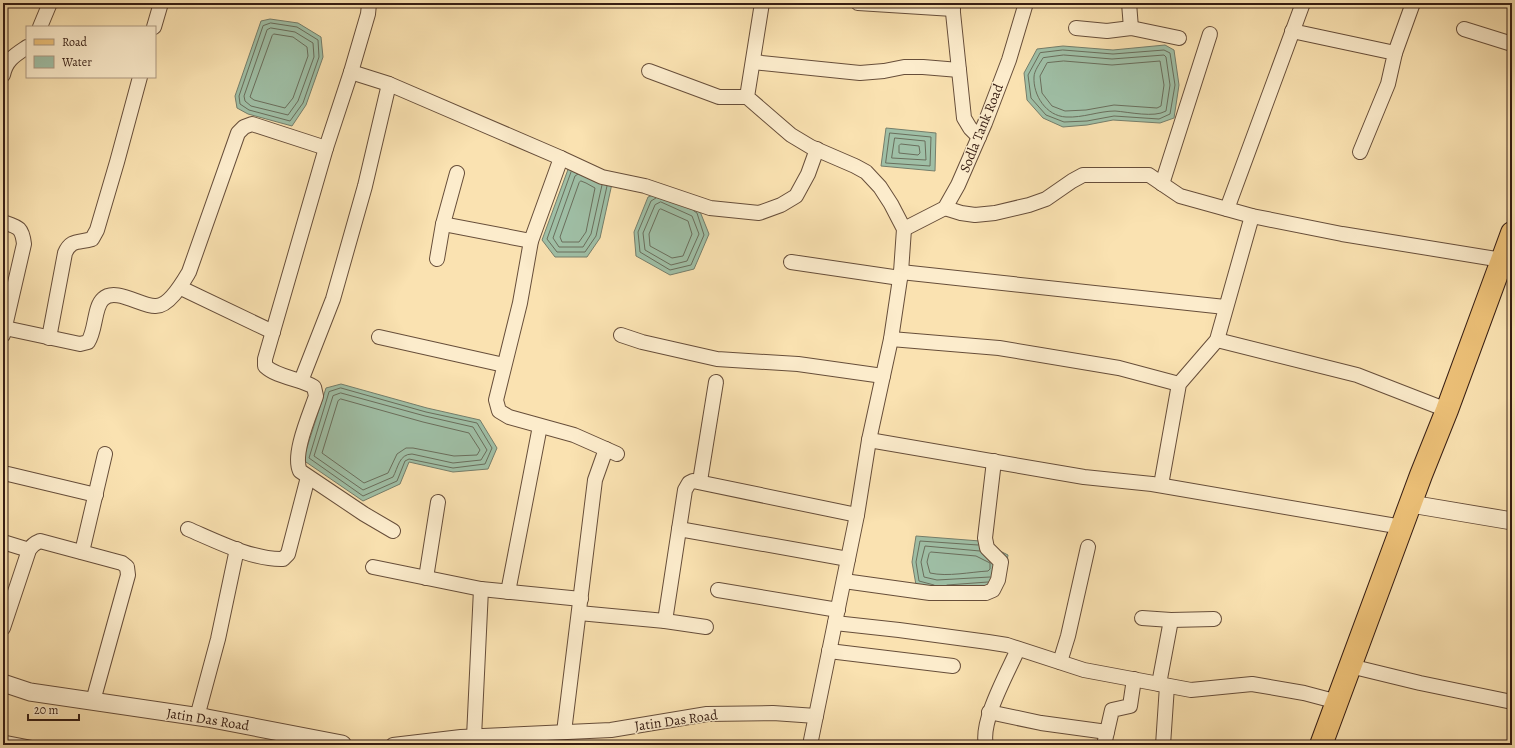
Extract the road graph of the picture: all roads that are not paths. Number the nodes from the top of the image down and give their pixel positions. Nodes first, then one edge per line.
1 (50, 3) edge
2 (161, 3) edge
3 (368, 3) edge
4 (762, 3) edge
5 (858, 3) edge
6 (1026, 3) edge
7 (1128, 3) edge
8 (1302, 3) edge
9 (1413, 3) edge
10 (952, 6) edge
11 (40, 26) edge
12 (154, 26) edge
13 (1076, 28) dead end
14 (1131, 28) junction
15 (1464, 29) dead end
16 (1292, 31) junction
17 (1210, 34) dead end
18 (1179, 38) dead end
19 (1512, 44) edge
20 (26, 48) edge
21 (1395, 53) junction
22 (753, 62) junction
23 (649, 70) dead end
24 (959, 70) junction
25 (351, 72) junction
26 (3, 75) edge
27 (140, 78) edge
28 (389, 84) junction
29 (747, 97) junction
30 (979, 137) junction
31 (326, 148) junction
32 (817, 149) junction
33 (1360, 152) dead end
34 (561, 158) junction
35 (457, 173) dead end
36 (1162, 184) junction
37 (945, 208) junction
38 (1227, 209) junction
39 (1252, 216) junction
40 (3, 222) edge
41 (443, 224) junction
42 (904, 229) junction
43 (1512, 233) edge
44 (531, 241) junction
45 (437, 259) dead end
46 (1502, 260) junction
47 (791, 262) dead end
48 (900, 275) junction
49 (181, 288) junction
50 (1225, 307) junction
51 (4, 331) edge
52 (272, 332) junction
53 (621, 335) dead end
54 (380, 337) dead end
55 (49, 338) junction
56 (891, 339) junction
57 (1217, 340) junction
58 (504, 365) junction
59 (883, 376) junction
60 (301, 382) junction
61 (716, 382) dead end
62 (1180, 384) junction
63 (1446, 410) junction
64 (540, 426) junction
65 (869, 440) junction
66 (105, 454) dead end
67 (994, 462) junction
68 (8, 474) dead end
69 (308, 477) junction
70 (700, 481) junction
71 (1161, 486) junction
72 (96, 495) junction
73 (438, 502) dead end
74 (1411, 504) junction
75 (857, 515) junction
76 (1512, 521) edge
77 (1402, 527) junction
78 (188, 529) dead end
79 (679, 529) junction
80 (393, 531) dead end
81 (3, 542) edge
82 (1088, 546) dead end
83 (237, 549) junction
84 (29, 550) junction
85 (82, 552) junction
86 (848, 559) junction
87 (373, 568) dead end
88 (426, 578) junction
89 (844, 581) junction
90 (481, 589) junction
91 (718, 590) dead end
92 (508, 592) junction
93 (580, 606) junction
94 (836, 616) junction
95 (1142, 618) dead end
96 (1214, 619) dead end
97 (1171, 620) junction
98 (665, 621) junction
99 (706, 627) dead end
100 (3, 628) edge
101 (1018, 649) junction
102 (829, 651) junction
103 (1060, 662) junction
104 (953, 666) dead end
105 (1350, 666) junction
106 (1134, 679) junction
107 (3, 683) edge
108 (1163, 685) junction
109 (93, 701) junction
110 (1338, 702) junction
111 (1512, 702) edge
112 (990, 712) junction
113 (816, 716) junction
114 (197, 717) junction
115 (564, 732) junction
116 (474, 737) junction
117 (1106, 738) edge
118 (3, 739) edge
119 (34, 745) edge
120 (346, 745) edge
121 (393, 745) edge
122 (810, 745) edge
123 (986, 745) edge
124 (1163, 745) edge
125 (1321, 745) edge

1 - 11 street
2 - 12 street
3 - 25 street
4 - 22 street
5 - 10 street
6 - 30 street, Sodla Tank Road
7 - 14 street
8 - 16 street
9 - 21 street
10 - 24 street
13 - 14 street
14 - 18 street
15 - 19 street
16 - 21 street
16 - 38 street
17 - 36 street
20 - 26 street
21 - 33 street
22 - 24 street
22 - 29 street
23 - 29 street
24 - 30 street
25 - 28 street
25 - 31 street
27 - 55 street
28 - 34 street
28 - 60 street
29 - 32 street
30 - 37 street, Sodla Tank Road
31 - 49 street
31 - 52 street
32 - 34 street
32 - 42 street
34 - 44 street
35 - 41 street
36 - 37 street
36 - 38 street
37 - 42 street
38 - 39 street
39 - 46 street
39 - 50 street
40 - 51 street
41 - 44 street
41 - 45 street
42 - 48 street
43 - 46 main road
44 - 58 street
46 - 63 main road
47 - 48 street
48 - 50 street
48 - 56 street
49 - 52 street
49 - 55 street
50 - 57 street
51 - 55 street
52 - 60 street
53 - 59 street
54 - 58 street
56 - 59 street
56 - 62 street
57 - 62 street
57 - 63 street
58 - 64 street
59 - 65 street
60 - 69 street
61 - 70 street
62 - 71 street
63 - 74 main road
64 - 92 street
64 - 93 street
65 - 67 street
65 - 75 street
66 - 72 street
67 - 71 street
67 - 89 street
68 - 72 street
69 - 80 street
69 - 83 street
70 - 75 street
70 - 79 street
71 - 77 street
72 - 85 street
73 - 88 street
74 - 76 street
74 - 77 main road
75 - 86 street
77 - 105 main road
78 - 83 street
79 - 86 street
79 - 98 street
81 - 84 street
82 - 103 street
83 - 114 street
84 - 85 street
84 - 100 street
85 - 109 street
86 - 89 street
87 - 88 street
88 - 90 street
89 - 94 street
90 - 92 street
90 - 116 street
91 - 94 street
92 - 93 street
93 - 98 street
93 - 115 street
94 - 101 street
94 - 102 street
95 - 97 street
96 - 97 street
97 - 108 street
98 - 99 street
101 - 103 street
101 - 112 street
102 - 104 street
102 - 113 street
103 - 106 street
105 - 110 main road
105 - 111 street
106 - 108 street
106 - 117 street
107 - 109 street, Jatin Das Road
108 - 110 street
108 - 124 street
109 - 114 street, Jatin Das Road
110 - 125 main road
112 - 117 street
112 - 123 street
113 - 115 street, Jatin Das Road
113 - 122 street
114 - 120 street, Jatin Das Road
115 - 116 street, Jatin Das Road
116 - 121 street, Jatin Das Road
118 - 119 lane

